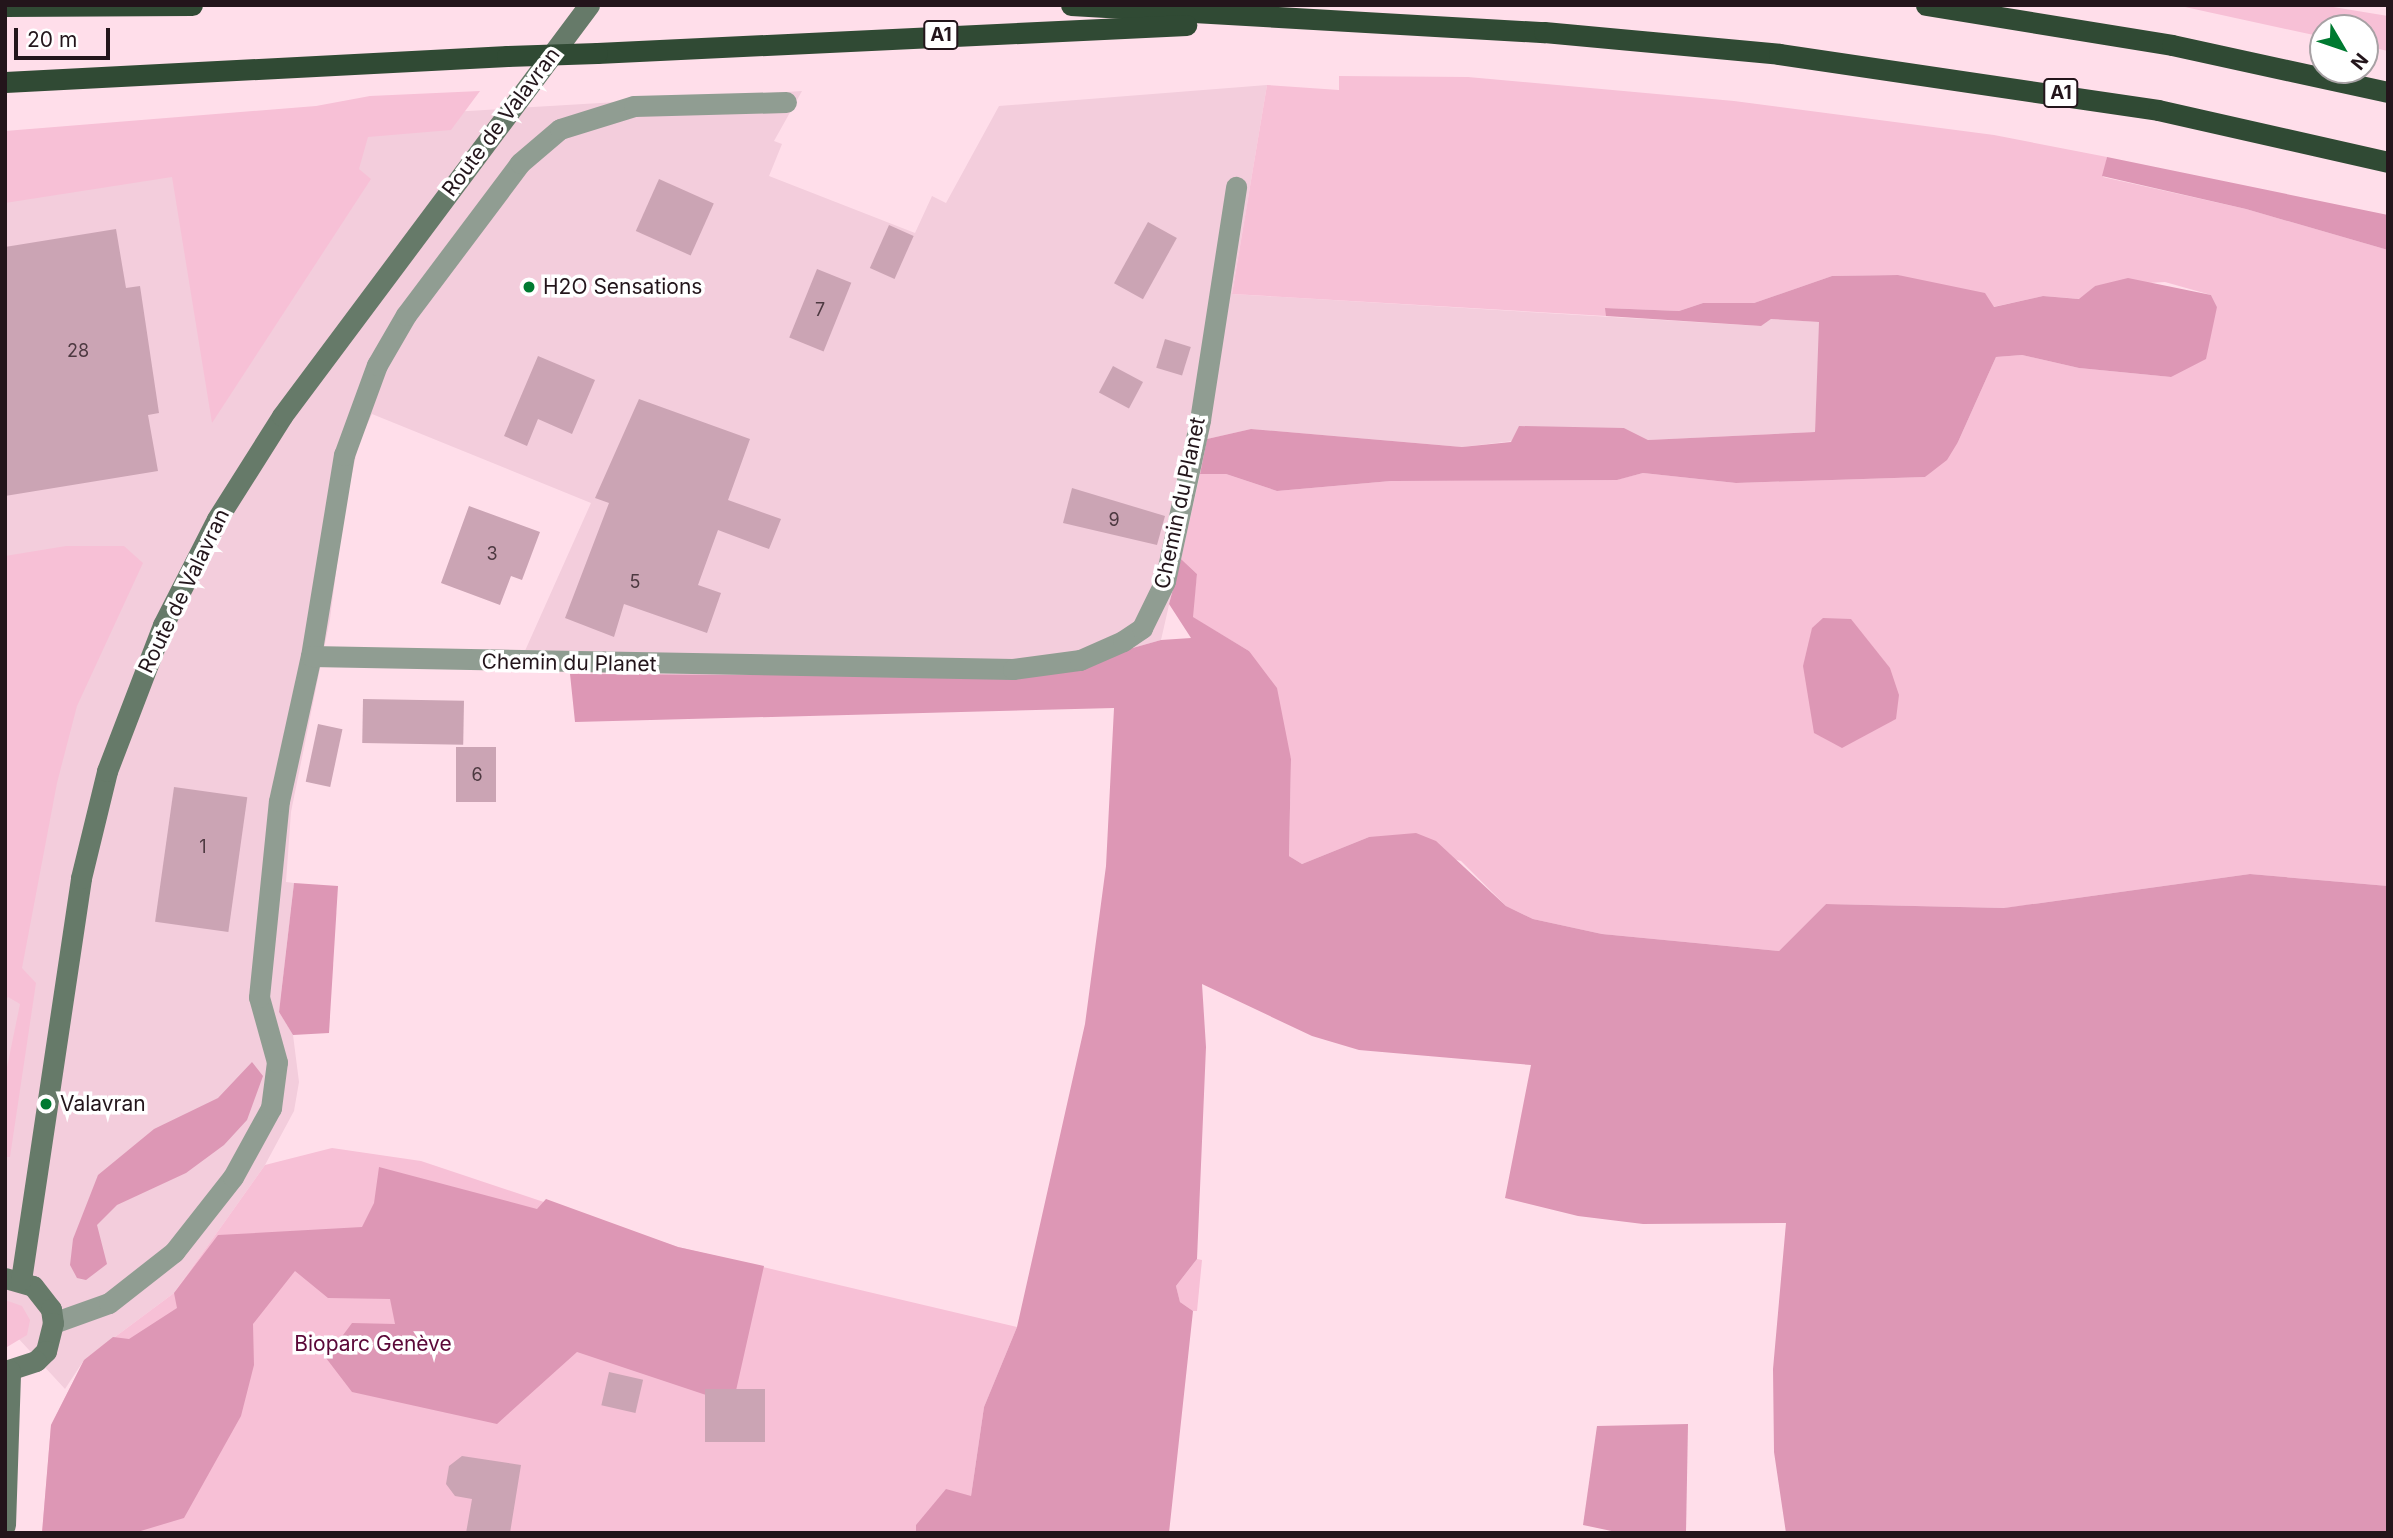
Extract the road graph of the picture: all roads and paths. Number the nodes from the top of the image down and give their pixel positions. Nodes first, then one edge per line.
1 (192, 5) edge
2 (589, 5) edge
3 (1071, 5) edge
4 (1926, 5) edge
5 (5, 6) edge
6 (1285, 21) junction
7 (5, 82) edge
8 (2388, 92) edge
9 (786, 102) dead end
10 (2388, 162) edge
11 (1236, 187) dead end
12 (311, 656) junction
13 (13, 1279) edge
14 (53, 1324) junction
15 (8, 1371) edge
16 (5, 1525) edge

1 - 5 highway
2 - 13 street, Route de Valavran
3 - 6 highway
4 - 8 highway
6 - 7 highway, A1, bridge
6 - 10 highway, A1
9 - 12 street
11 - 12 street, Chemin du Planet
12 - 14 street
13 - 14 street
14 - 15 street
15 - 16 street

